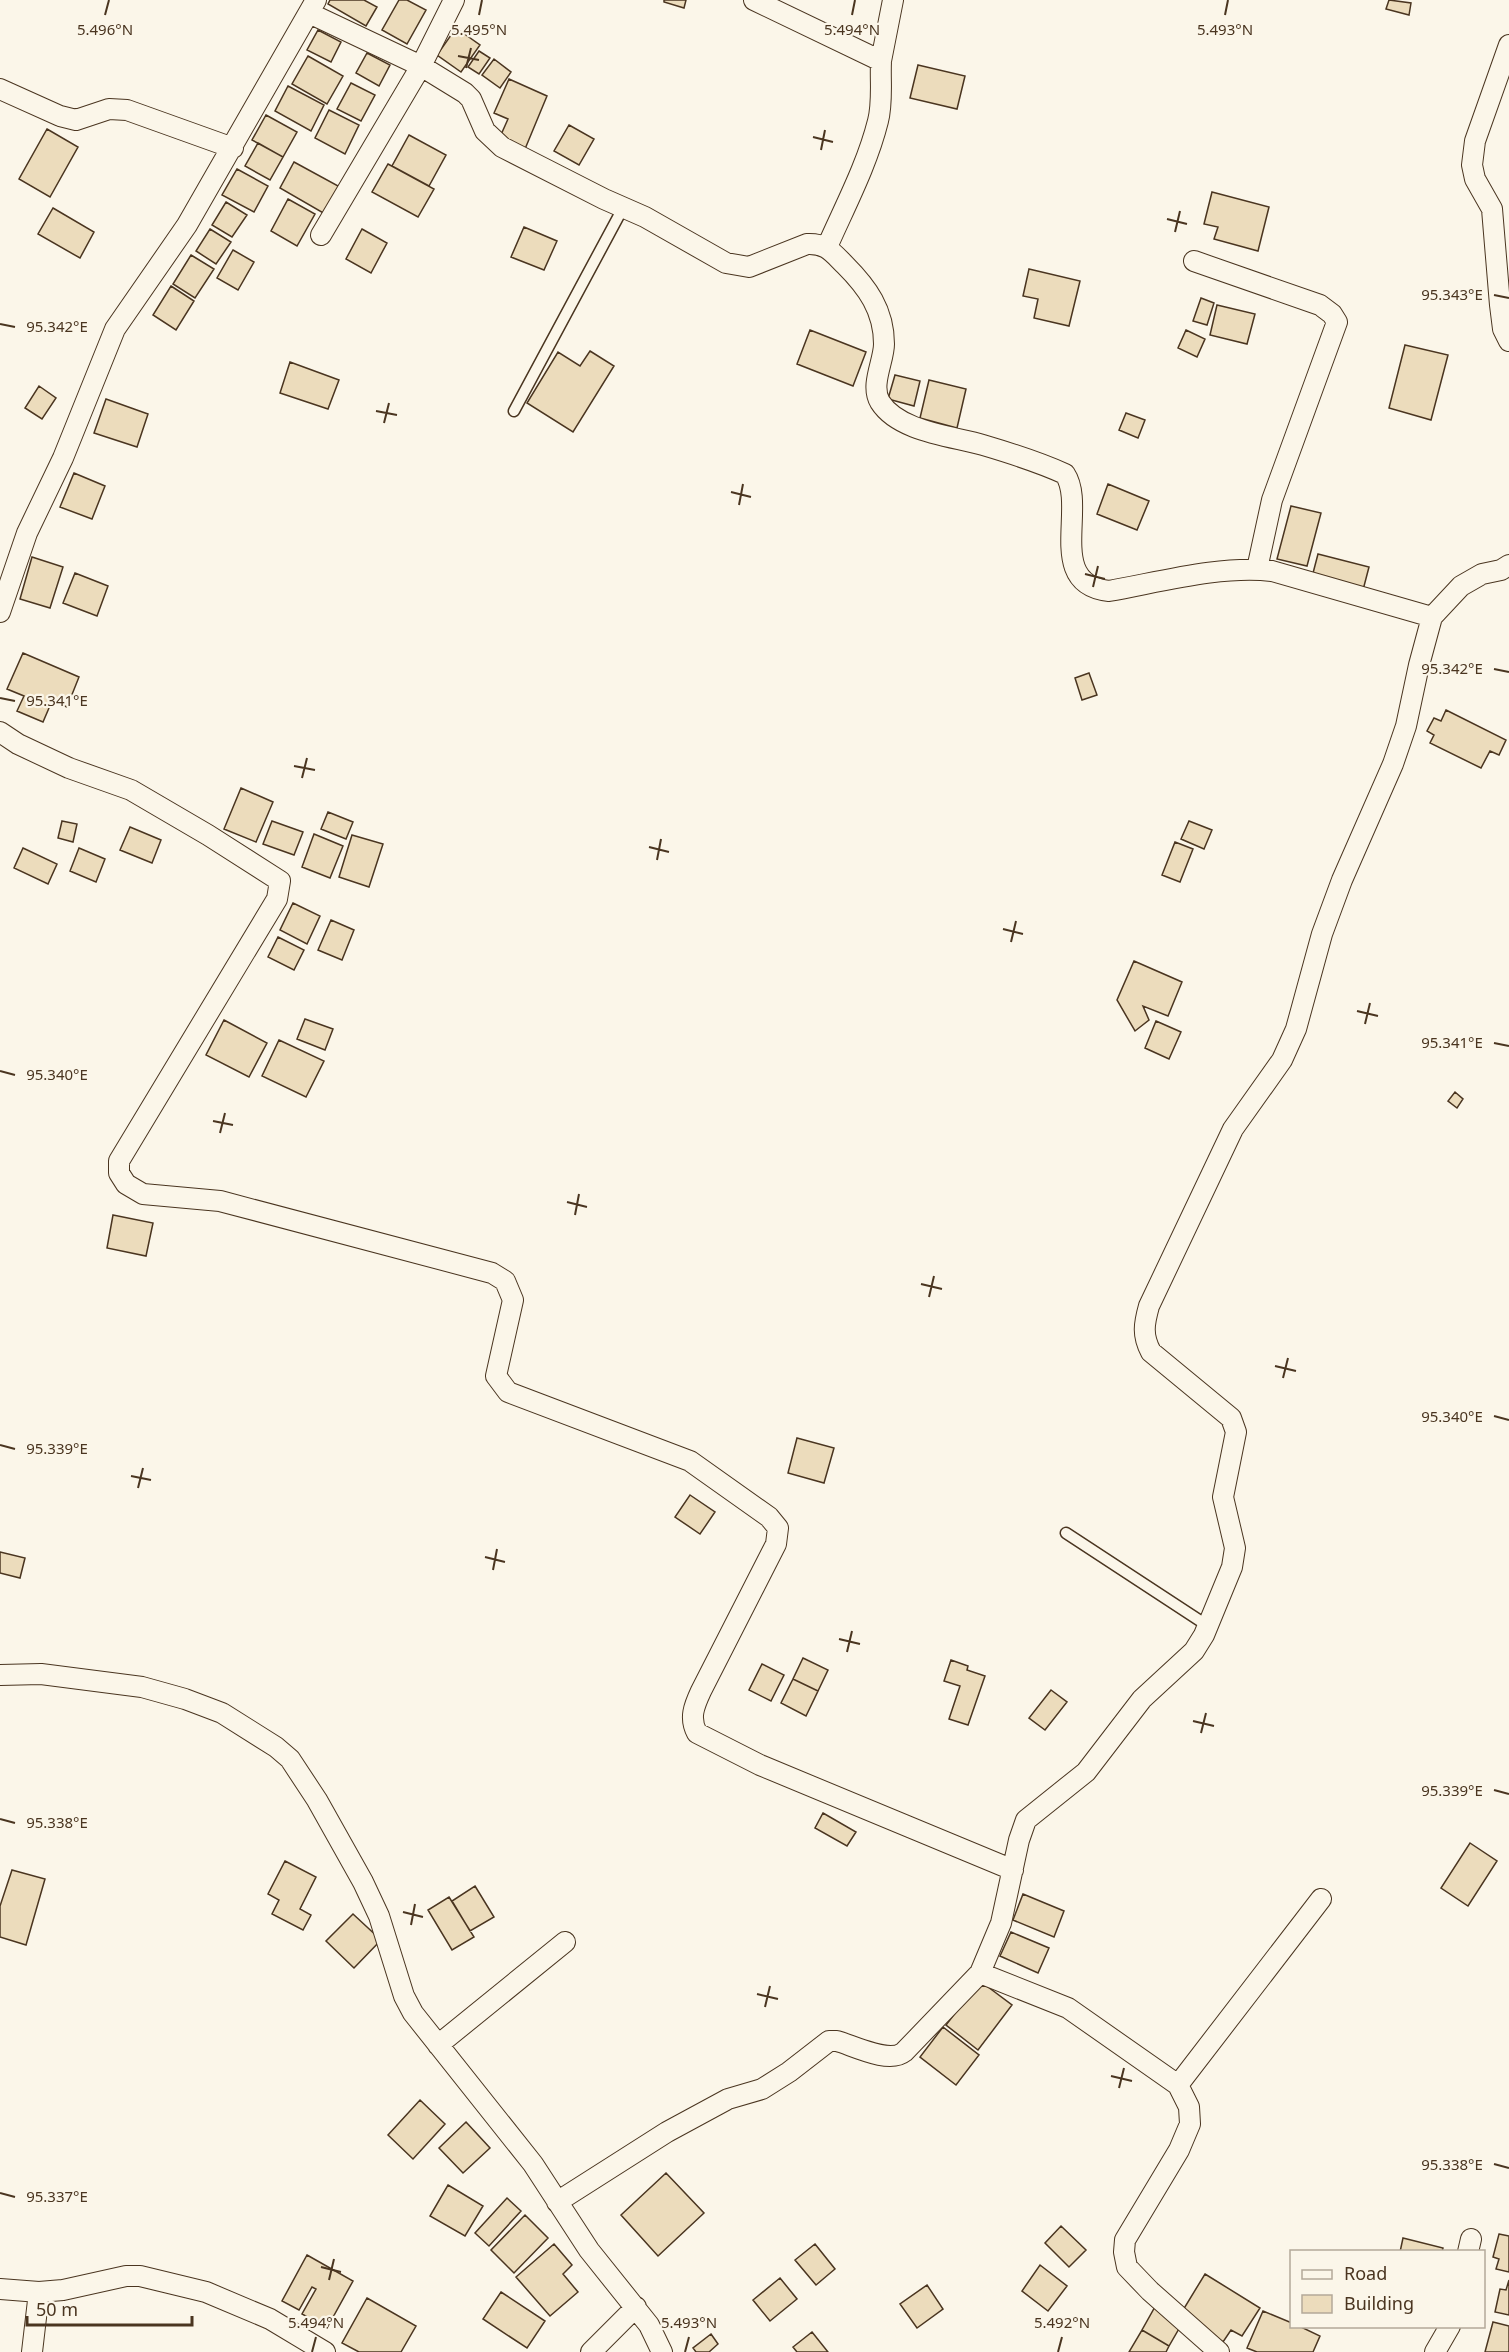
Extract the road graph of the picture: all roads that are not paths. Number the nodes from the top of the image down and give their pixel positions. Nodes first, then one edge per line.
1 (454, 0) edge
2 (754, 0) edge
3 (893, 0) edge
4 (313, 7) edge
5 (1509, 45) edge
6 (881, 61) junction
7 (421, 66) junction
8 (0, 89) edge
9 (233, 148) junction
10 (623, 208) junction
11 (321, 235) dead end
12 (827, 247) junction
13 (1194, 261) dead end
14 (1509, 341) edge
15 (514, 411) dead end
16 (1509, 565) edge
17 (1257, 569) junction
18 (0, 612) edge
19 (1432, 617) junction
20 (0, 732) edge
21 (1066, 1533) dead end
22 (1208, 1626) junction
23 (0, 1675) edge
24 (1012, 1870) junction
25 (1321, 1899) dead end
26 (565, 1942) dead end
27 (980, 1973) junction
28 (438, 2044) junction
29 (1178, 2085) junction
30 (557, 2202) junction
31 (0, 2289) edge
32 (39, 2292) junction
33 (636, 2307) junction
34 (1449, 2328) edge
35 (32, 2352) edge
36 (325, 2352) edge
37 (591, 2352) edge
38 (662, 2352) edge
39 (1220, 2352) edge
40 (1435, 2352) edge

1 - 7 street
2 - 6 street
3 - 6 street
4 - 7 street
4 - 9 street
5 - 14 street
6 - 12 street
7 - 10 street
7 - 11 street
8 - 9 street
9 - 18 street
10 - 12 street
10 - 15 lane
12 - 17 street
13 - 17 street
16 - 19 street
17 - 19 street
19 - 22 street
20 - 24 street
21 - 22 lane
22 - 24 street
23 - 28 street
24 - 27 street
25 - 29 street
26 - 28 street
27 - 29 street
27 - 30 street
28 - 30 street
29 - 39 street
30 - 33 street
31 - 32 street
32 - 35 street
32 - 36 street
33 - 37 street
33 - 38 street
34 - 40 street

